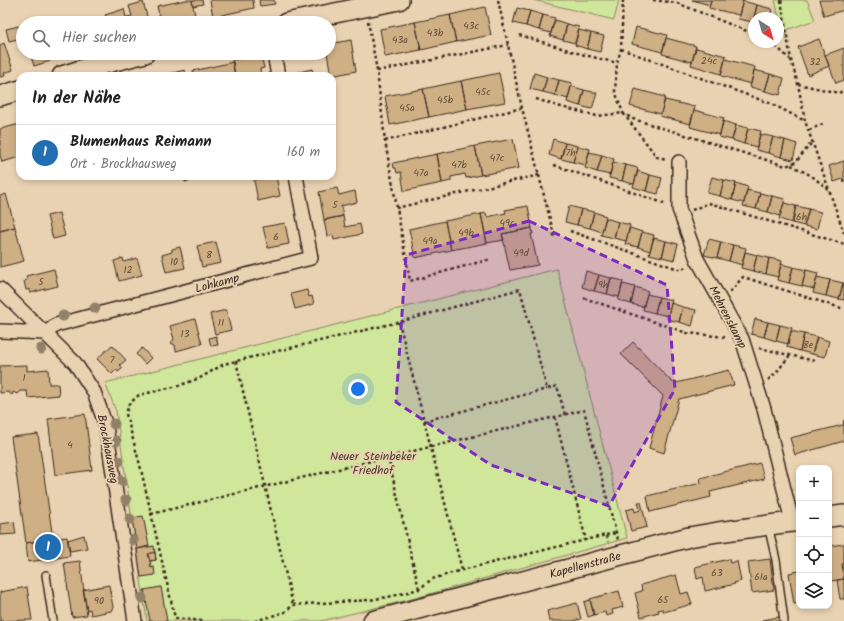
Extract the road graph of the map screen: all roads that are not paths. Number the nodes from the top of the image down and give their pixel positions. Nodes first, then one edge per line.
1 (399, 0) edge
2 (321, 16) edge
3 (119, 60) edge
4 (275, 60) edge
5 (75, 72) edge
6 (277, 72) edge
7 (16, 91) edge
8 (0, 96) edge
9 (679, 162) dead end
10 (297, 180) edge
11 (0, 289) edge
12 (0, 331) edge
13 (46, 333) junction
14 (844, 515) edge
15 (832, 517) edge
16 (796, 521) edge
17 (768, 525) junction
18 (46, 575) dead end
19 (53, 621) edge
20 (135, 621) edge
21 (373, 621) edge
22 (784, 621) edge

1 - 2 street
3 - 5 street
4 - 6 street
7 - 8 street
9 - 16 street, Mehrenskamp
10 - 13 street, Lohkamp
11 - 13 street, Brockhausweg
12 - 13 street
13 - 20 street, Brockhausweg
14 - 15 street
16 - 17 street, Kapellenstraße
17 - 21 street, Kapellenstraße
17 - 22 lane
18 - 19 lane

